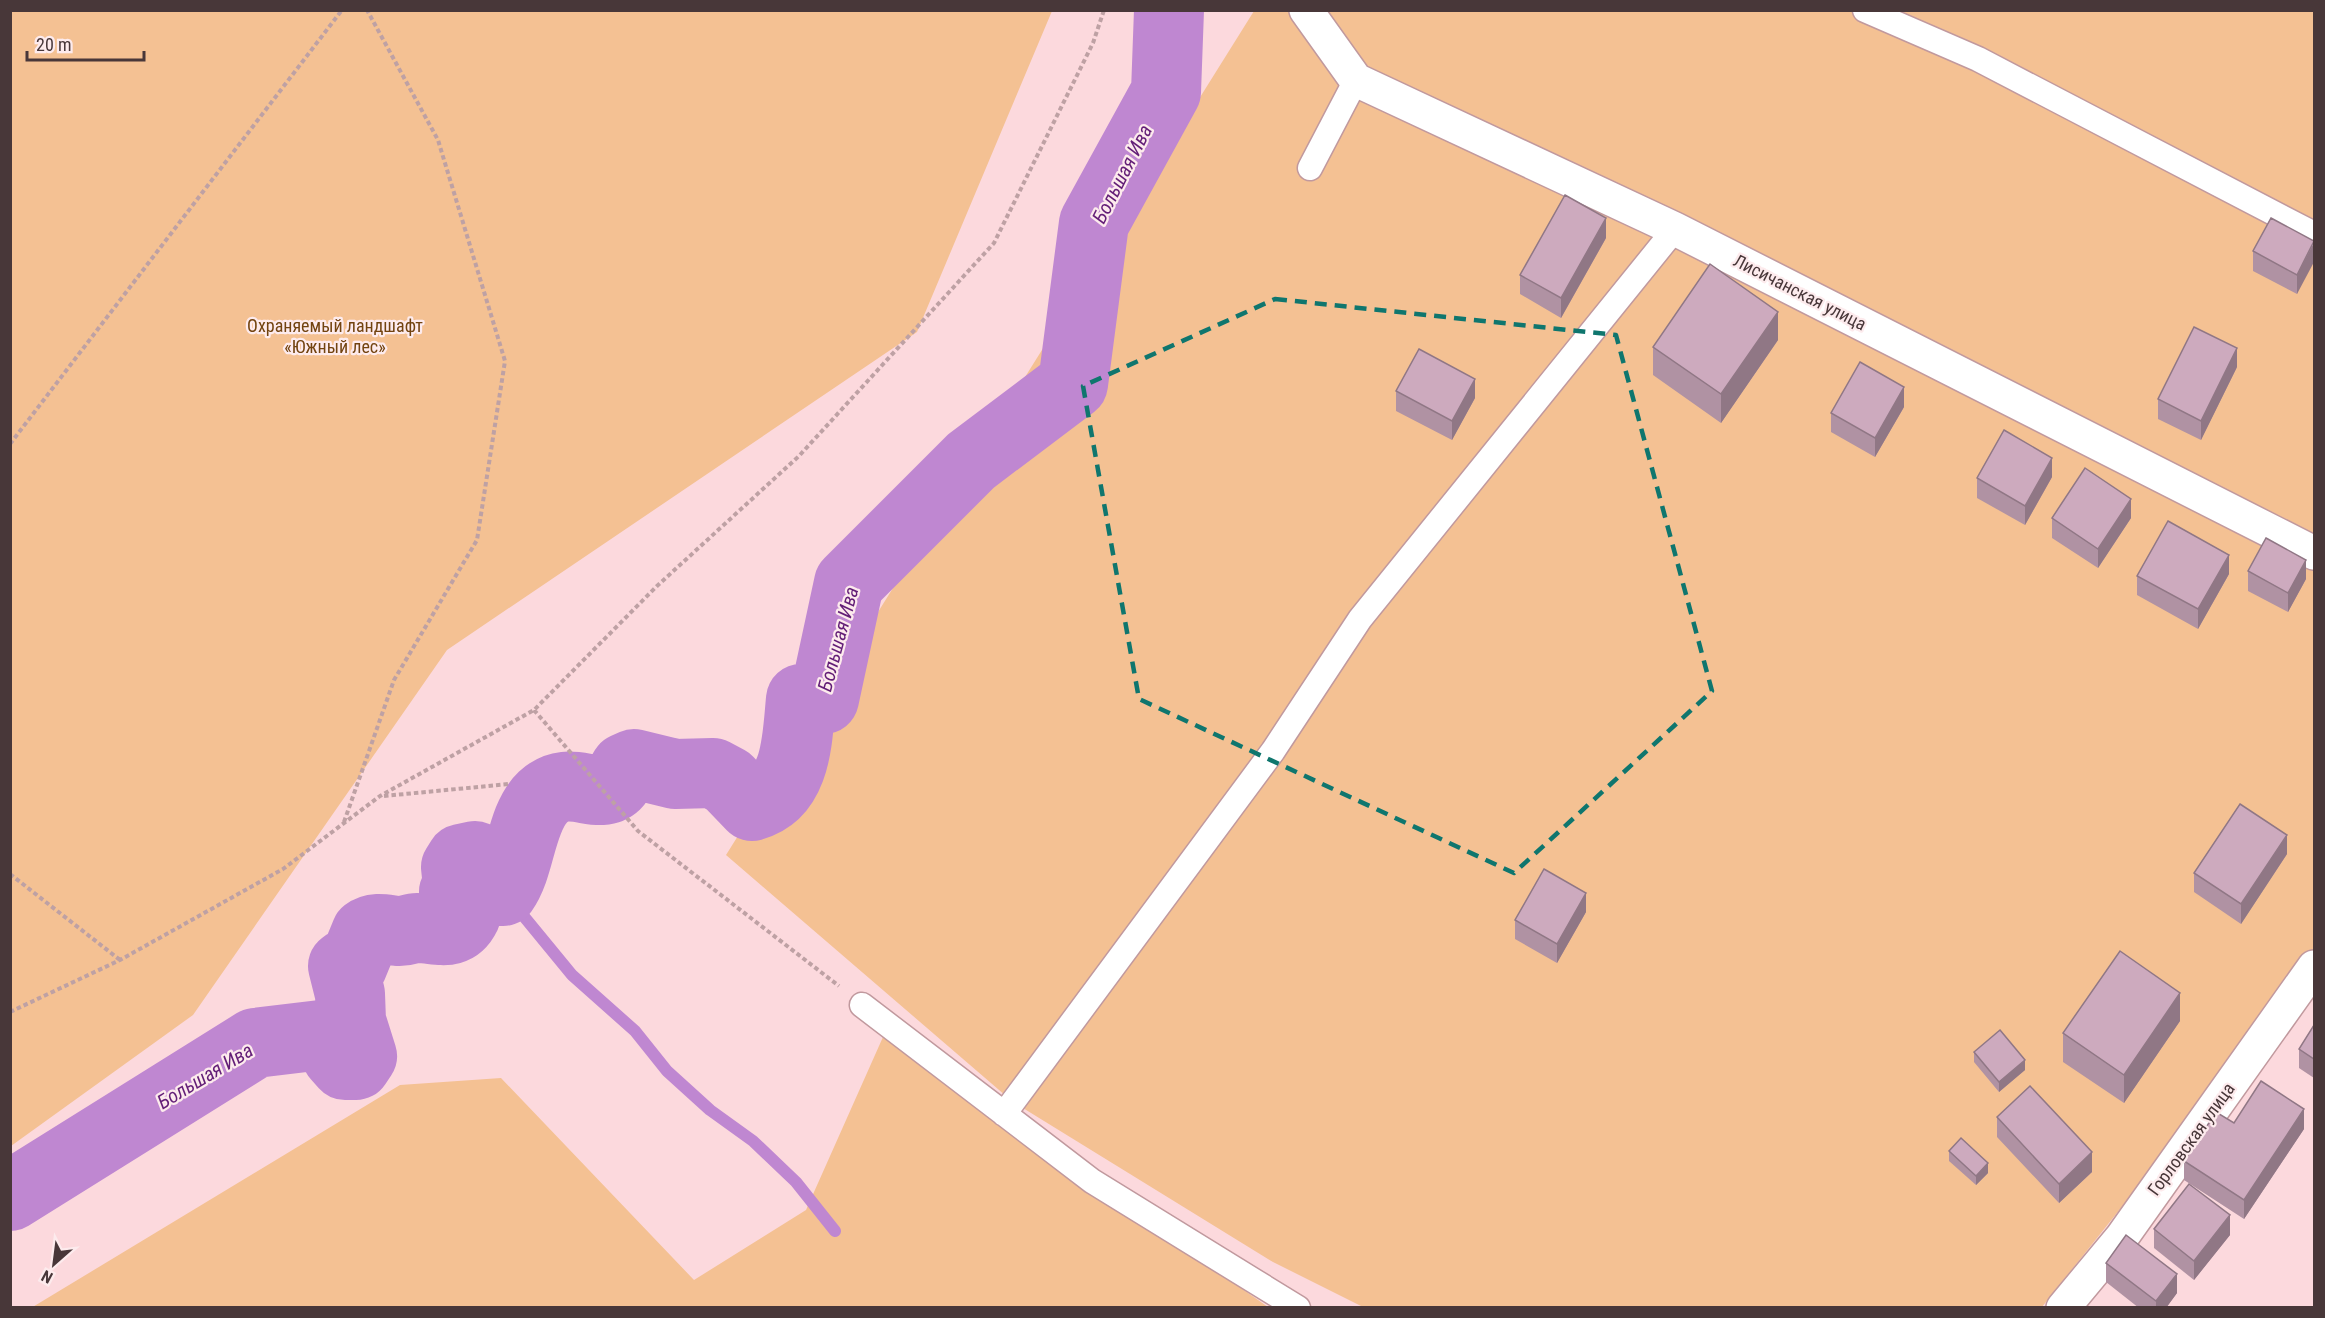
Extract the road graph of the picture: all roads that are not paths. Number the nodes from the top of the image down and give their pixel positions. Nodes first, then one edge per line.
1 (1306, 10) edge
2 (1864, 10) edge
3 (1356, 80) junction
4 (1310, 168) dead end
5 (1675, 229) junction
6 (2314, 234) edge
7 (2314, 554) edge
8 (2314, 967) edge
9 (862, 1005) road end
10 (1004, 1114) junction
11 (1273, 1301) edge
12 (1298, 1308) edge
13 (2063, 1308) edge

1 - 3 street, Лисичанская улица
2 - 6 lane
3 - 4 lane
3 - 5 street, Лисичанская улица
5 - 7 street, Лисичанская улица
5 - 10 lane
8 - 13 street, Горловская улица
9 - 10 lane
10 - 11 lane
11 - 12 lane

